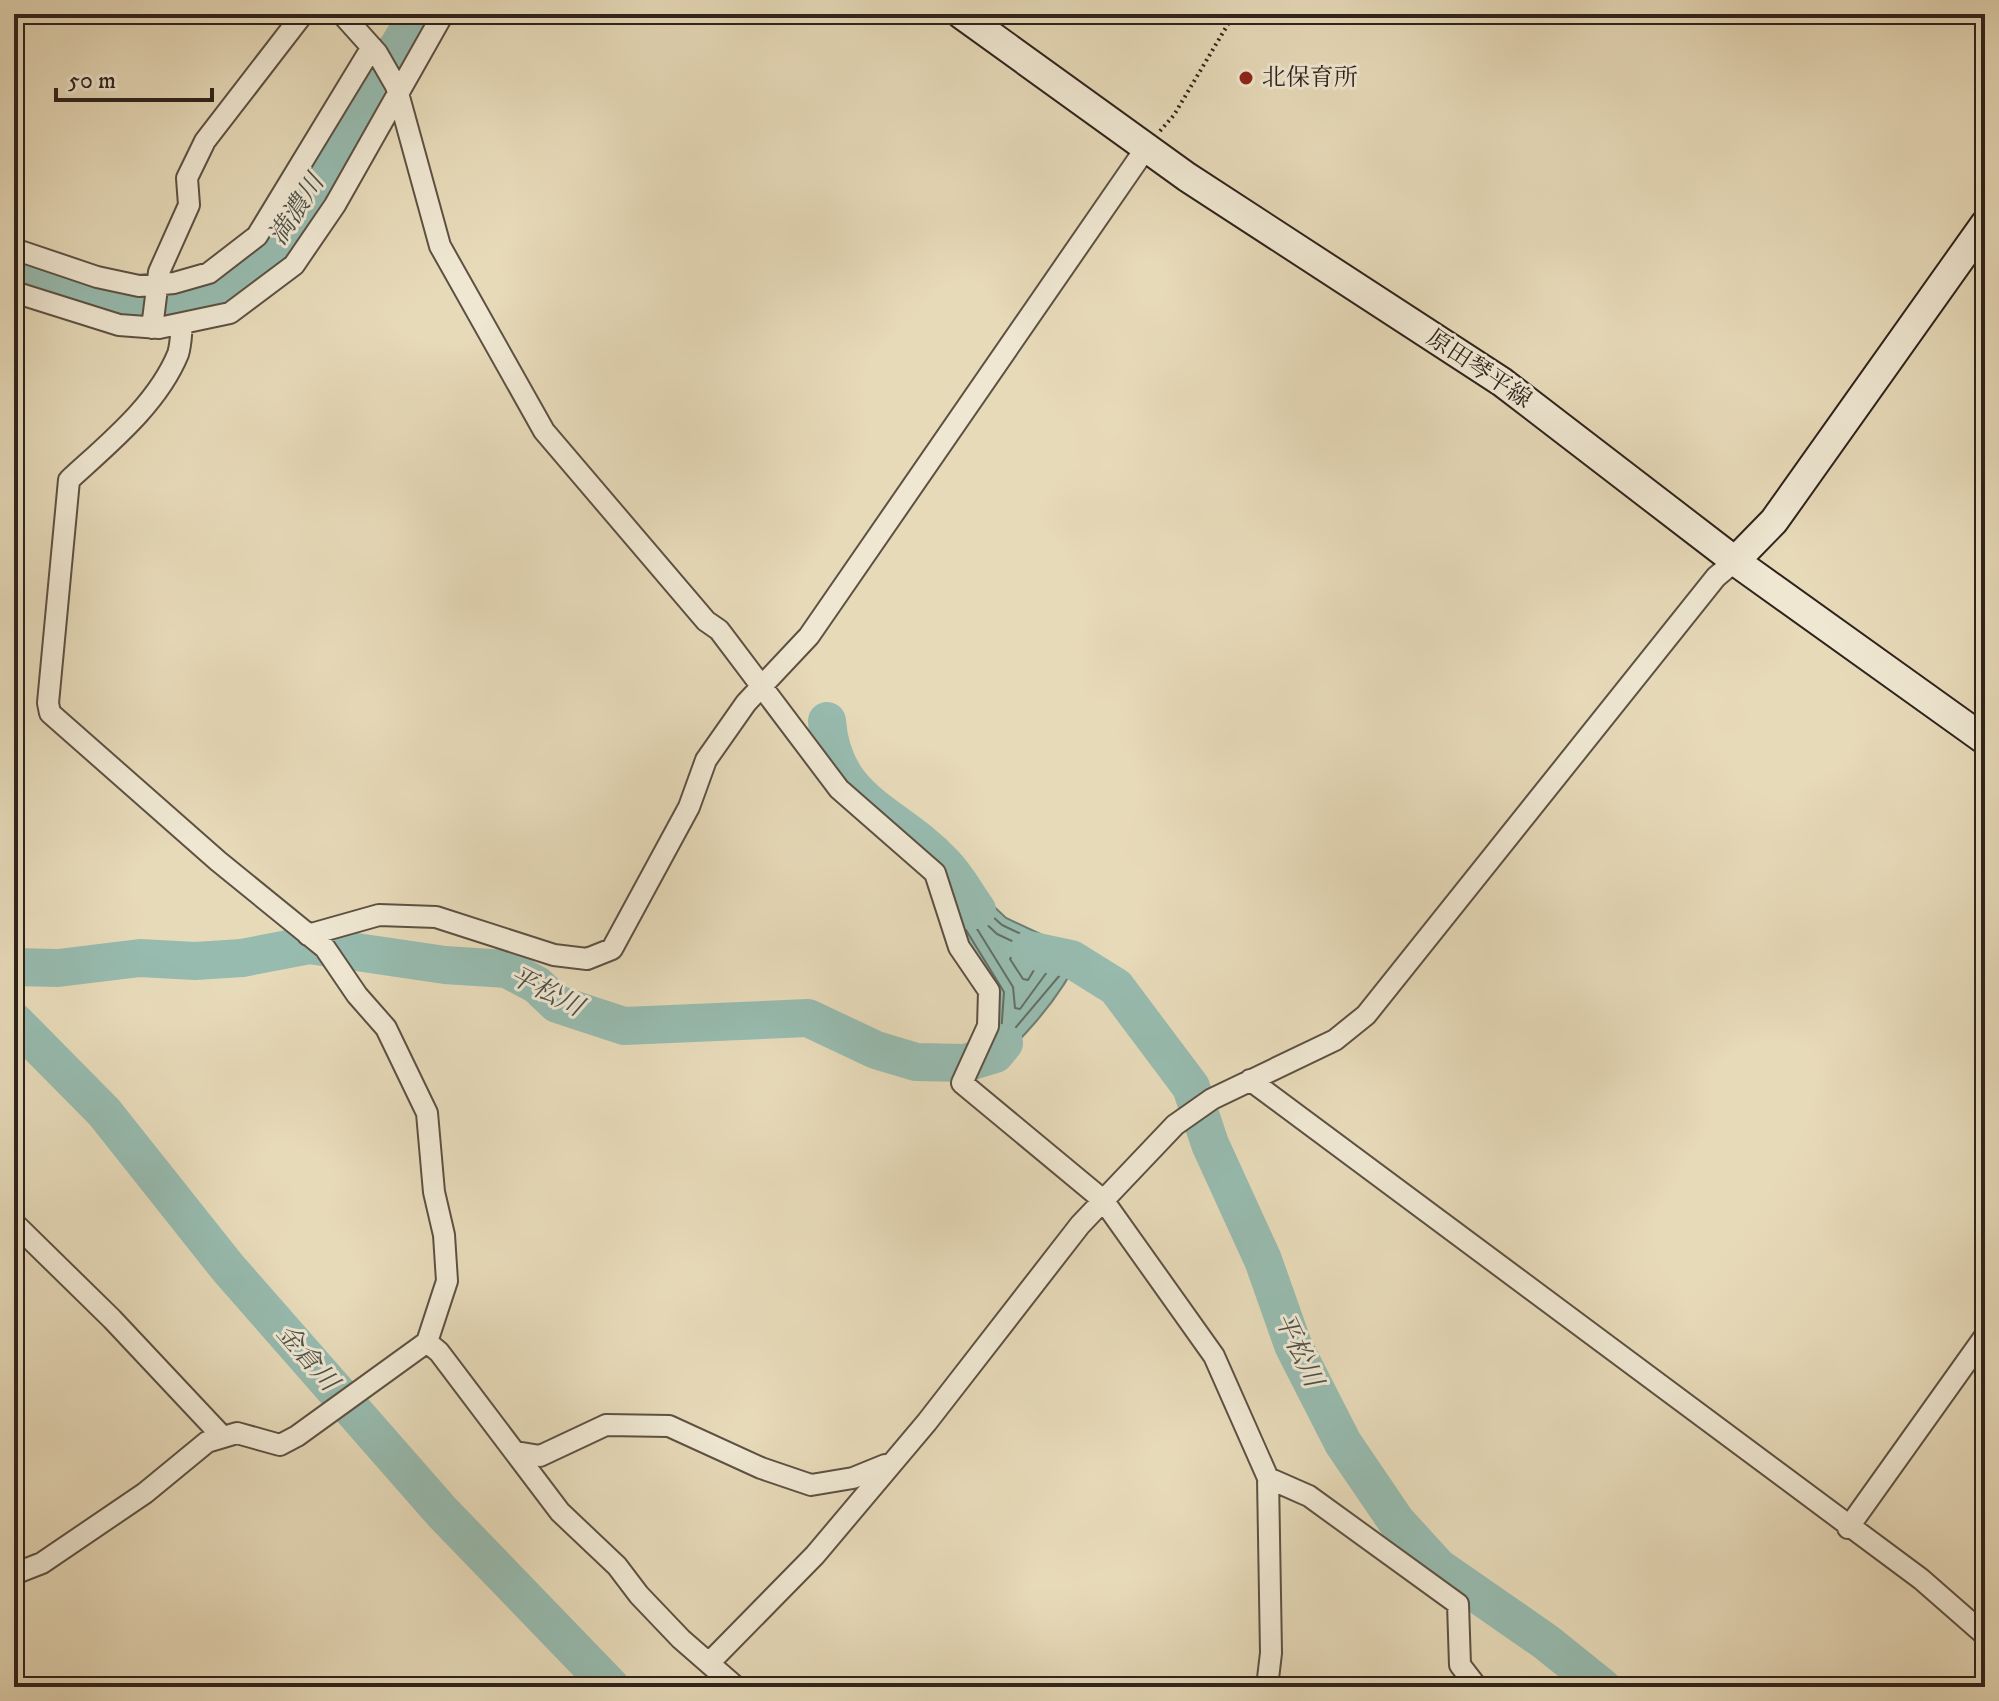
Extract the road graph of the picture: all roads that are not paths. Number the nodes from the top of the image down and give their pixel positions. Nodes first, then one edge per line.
1 (303, 14) edge
2 (342, 14) edge
3 (443, 14) edge
4 (961, 14) edge
5 (375, 50) junction
6 (397, 88) junction
7 (1146, 148) junction
8 (1985, 224) edge
9 (14, 249) edge
10 (155, 288) junction
11 (14, 292) edge
12 (182, 324) junction
13 (152, 327) junction
14 (1735, 561) junction
15 (763, 684) junction
16 (1985, 740) edge
17 (308, 935) junction
18 (1250, 1080) junction
19 (1103, 1200) junction
20 (14, 1223) edge
21 (1985, 1336) edge
22 (427, 1342) junction
23 (221, 1435) junction
24 (516, 1452) junction
25 (892, 1460) junction
26 (1268, 1478) junction
27 (1848, 1528) junction
28 (14, 1574) edge
29 (1985, 1635) edge
30 (709, 1663) junction
31 (736, 1687) edge
32 (1267, 1687) edge
33 (1477, 1687) edge

1 - 10 street
2 - 5 street
3 - 6 street
4 - 7 main road, 原田琴平線
5 - 6 street
5 - 10 street
6 - 12 street
6 - 15 street
7 - 14 main road, 原田琴平線
7 - 15 street
8 - 14 main road
9 - 10 street
10 - 13 street
11 - 13 street
12 - 13 street
12 - 17 street
14 - 16 main road, 原田琴平線
14 - 18 street
15 - 17 street
15 - 19 street
17 - 22 street
18 - 19 street
18 - 27 street
19 - 25 street
19 - 26 street
20 - 23 street
21 - 27 street
22 - 23 street
22 - 24 street
23 - 28 street
24 - 25 street
24 - 30 street
25 - 30 street
26 - 32 street
26 - 33 street
27 - 29 street
30 - 31 street

